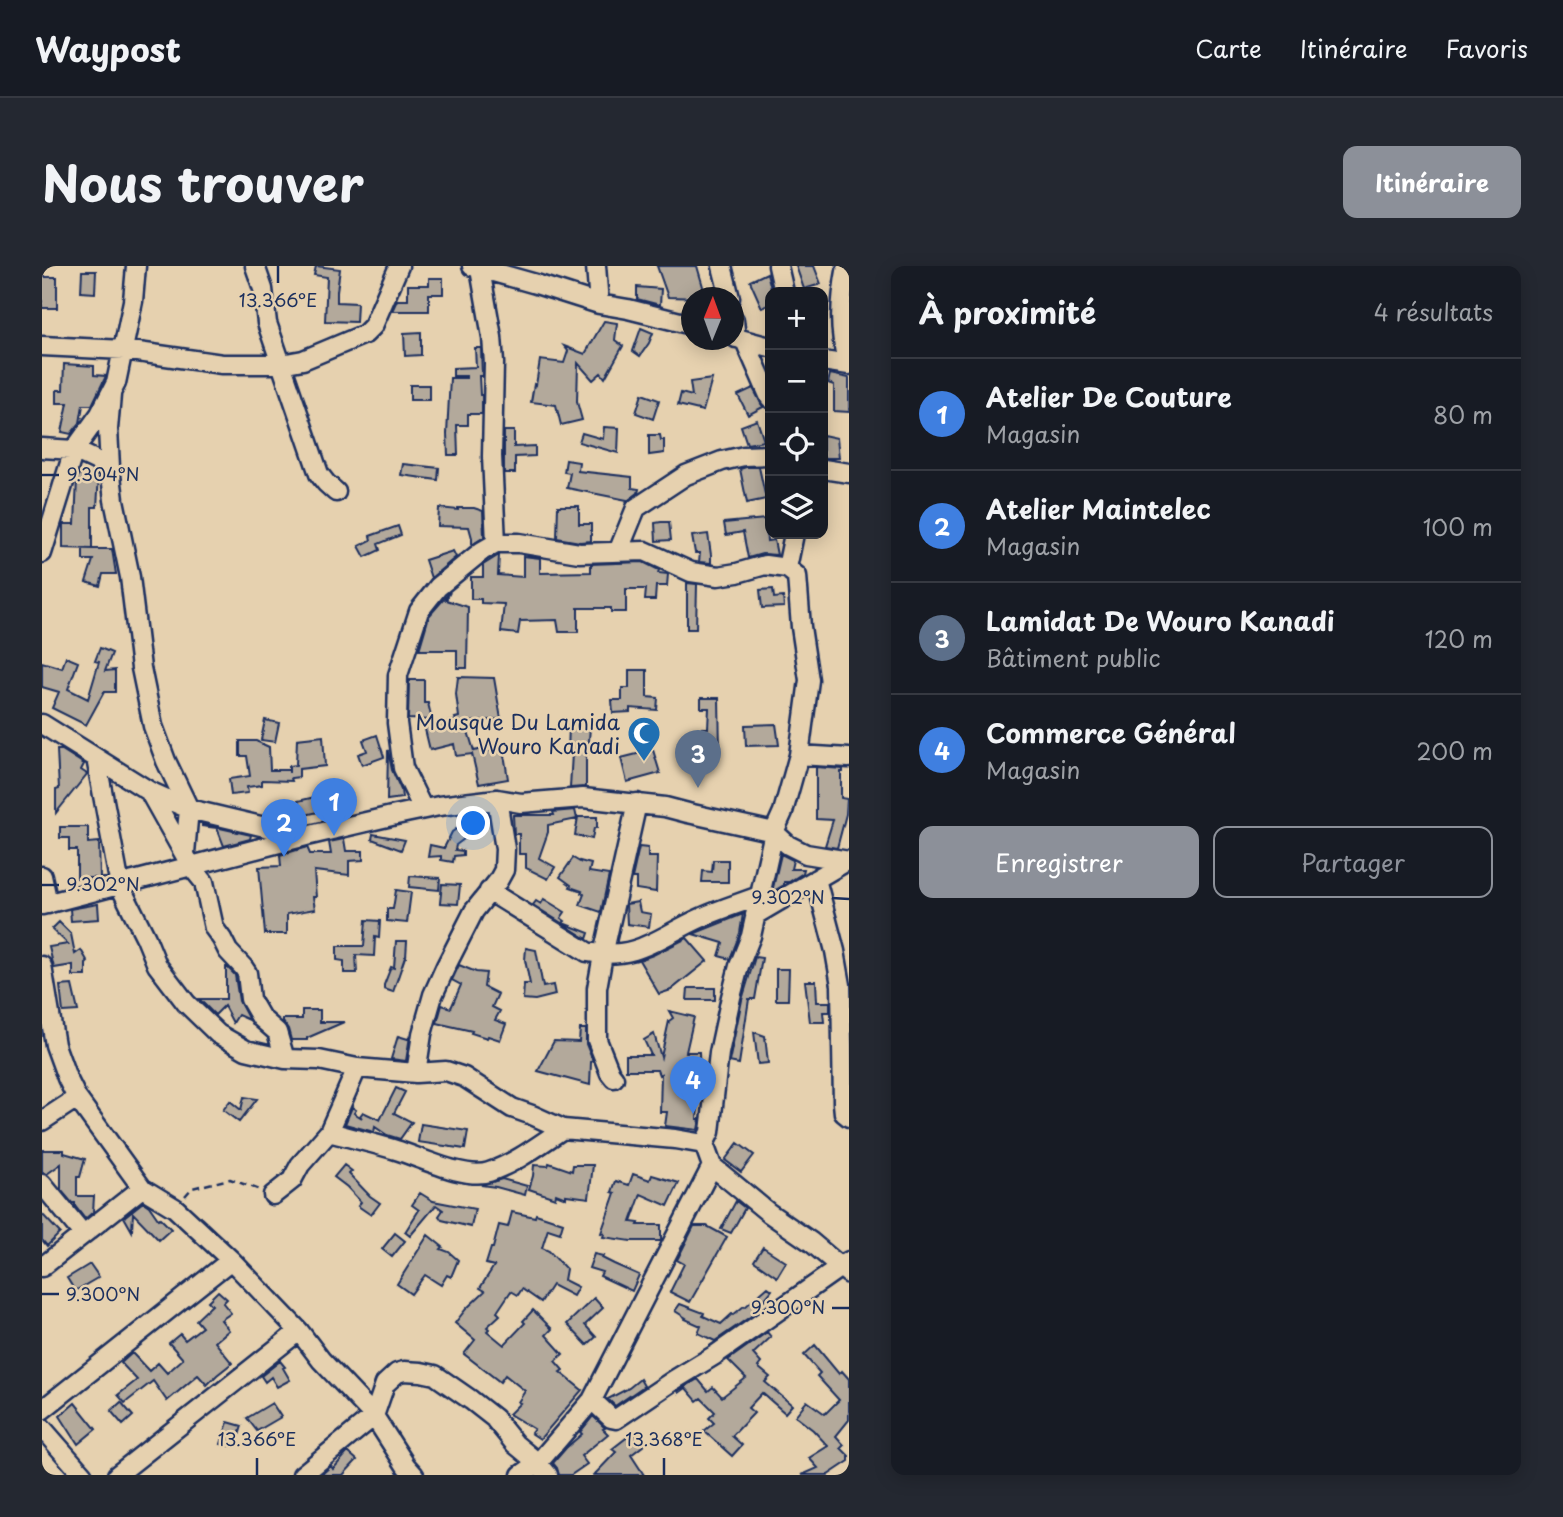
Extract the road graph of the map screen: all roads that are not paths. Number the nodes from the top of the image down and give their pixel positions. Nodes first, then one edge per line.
1 (136, 266) edge
2 (255, 266) edge
3 (400, 266) edge
4 (596, 266) edge
5 (722, 266) edge
6 (778, 266) edge
7 (847, 266) edge
8 (475, 267) edge
9 (727, 287) edge
10 (783, 287) edge
11 (599, 304) junction
12 (681, 322) edge
13 (744, 337) edge
14 (765, 345) edge
15 (42, 346) edge
16 (744, 348) edge
17 (124, 350) junction
18 (828, 362) edge
19 (281, 364) junction
20 (848, 365) edge
21 (765, 388) edge
22 (111, 396) junction
23 (42, 448) edge
24 (74, 450) junction
25 (765, 455) edge
26 (110, 467) junction
27 (828, 470) edge
28 (849, 474) edge
29 (336, 492) dead end
30 (793, 539) edge
31 (496, 543) junction
32 (618, 552) junction
33 (42, 553) edge
34 (788, 568) junction
35 (42, 724) edge
36 (799, 755) junction
37 (96, 758) junction
38 (849, 758) edge
39 (149, 791) junction
40 (497, 799) junction
41 (637, 803) junction
42 (189, 809) junction
43 (423, 809) junction
44 (774, 832) junction
45 (306, 836) junction
46 (188, 860) junction
47 (848, 861) edge
48 (42, 876) edge
49 (816, 879) junction
50 (120, 886) junction
51 (489, 891) junction
52 (759, 897) junction
53 (45, 905) edge
54 (755, 915) junction
55 (603, 955) junction
56 (42, 966) edge
57 (285, 1059) junction
58 (357, 1068) junction
59 (416, 1073) junction
60 (614, 1078) dead end
61 (76, 1098) junction
62 (849, 1118) edge
63 (42, 1121) edge
64 (563, 1129) junction
65 (329, 1132) junction
66 (704, 1144) junction
67 (712, 1166) junction
68 (42, 1184) edge
69 (142, 1188) junction
70 (273, 1195) road end
71 (83, 1234) junction
72 (231, 1260) junction
73 (42, 1267) edge
74 (846, 1267) edge
75 (299, 1331) junction
76 (592, 1400) junction
77 (42, 1410) edge
78 (373, 1416) junction
79 (42, 1428) edge
80 (543, 1469) edge
81 (83, 1475) edge
82 (117, 1475) edge
83 (302, 1475) edge
84 (414, 1475) edge
85 (521, 1475) edge

1 - 17 street
2 - 19 street
3 - 19 street
4 - 11 street
5 - 9 street
6 - 10 street
7 - 20 street
8 - 11 street
8 - 31 street
11 - 12 street
13 - 14 street
15 - 17 street
16 - 21 street
17 - 19 street
17 - 22 street
18 - 20 street
19 - 29 street
22 - 24 street
22 - 26 street
23 - 24 street
24 - 26 street
24 - 33 street
25 - 32 street
26 - 42 street
27 - 28 street
30 - 34 street
31 - 32 street
31 - 43 street
32 - 34 street
34 - 36 street
35 - 37 street
36 - 38 street
36 - 44 street
37 - 39 street
37 - 50 street
39 - 42 street
39 - 46 street
40 - 41 street
40 - 43 street
40 - 51 street
41 - 44 street
41 - 55 street
42 - 45 street
42 - 46 street
43 - 45 street
44 - 47 street
44 - 52 street
45 - 46 street
46 - 50 street
46 - 57 street
47 - 49 street
48 - 53 street
49 - 54 street
49 - 62 street
50 - 53 street
50 - 57 street
51 - 55 street
51 - 59 street
52 - 54 street
52 - 55 street
54 - 66 street
55 - 60 street
56 - 61 street
57 - 58 street
58 - 59 street
58 - 65 street
59 - 64 street
61 - 63 street
61 - 69 street
64 - 65 street
64 - 66 street
65 - 70 street
66 - 67 street
67 - 74 street
67 - 76 street
68 - 71 street
69 - 71 street
69 - 72 street
71 - 73 street
72 - 75 street
72 - 77 street
74 - 76 street
75 - 78 street
75 - 82 street
76 - 80 street
78 - 80 street
78 - 83 street
78 - 84 street
79 - 81 street
80 - 85 street

